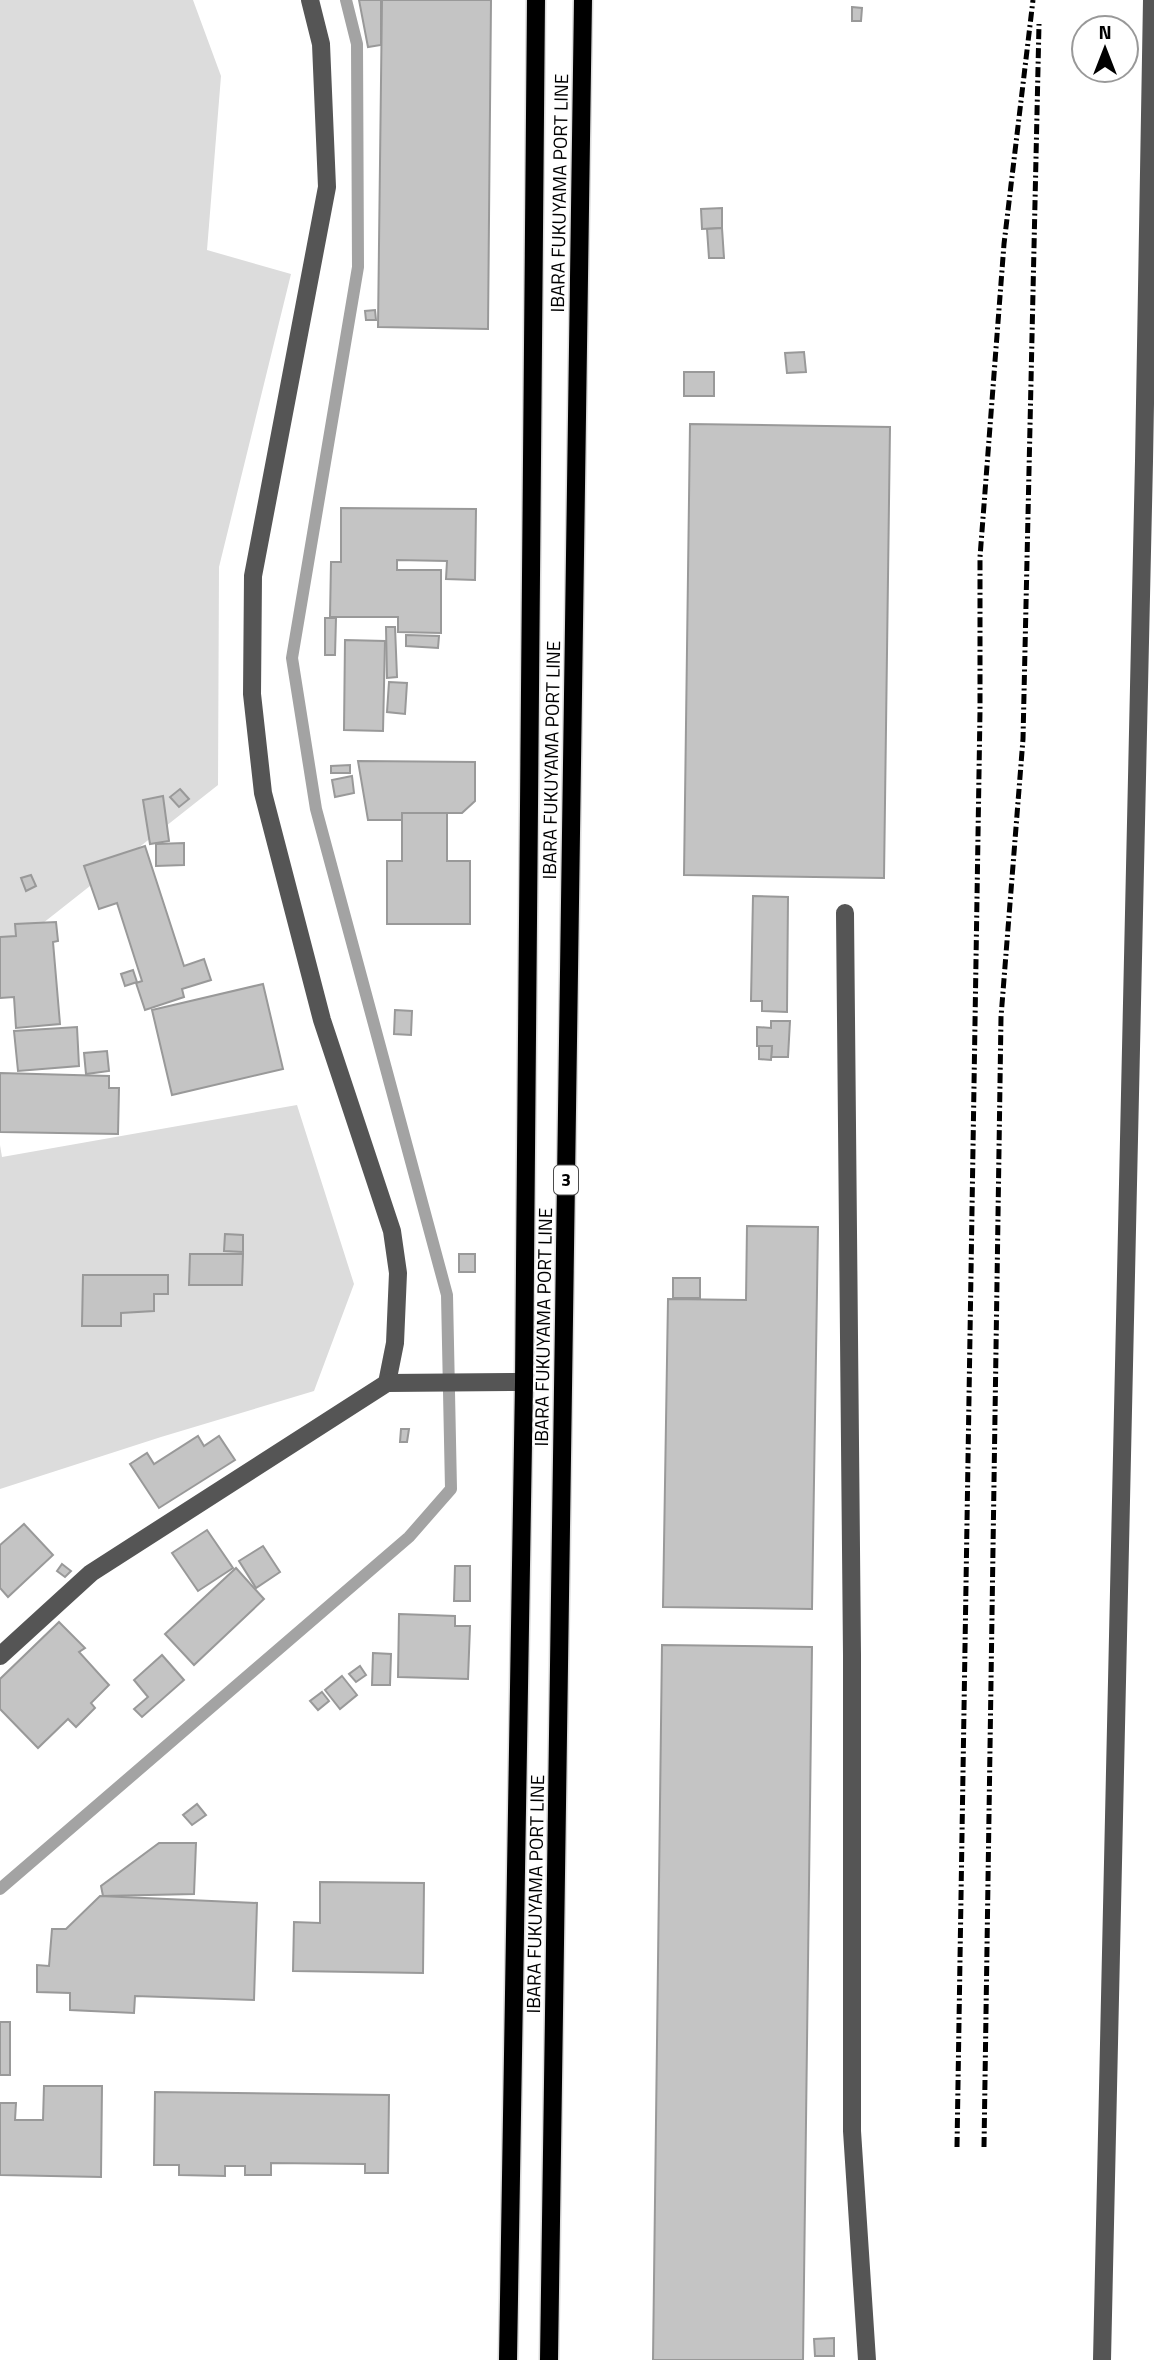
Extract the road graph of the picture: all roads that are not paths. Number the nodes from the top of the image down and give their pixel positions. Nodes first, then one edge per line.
1 (310, 0) edge
2 (536, 0) edge
3 (583, 0) edge
4 (1152, 0) edge
5 (1149, 463) edge
6 (845, 913) dead end
7 (524, 1382) junction
8 (387, 1383) junction
9 (0, 1656) edge
10 (508, 2360) edge
11 (549, 2360) edge
12 (867, 2360) edge
13 (1102, 2360) edge

1 - 8 street
2 - 7 main road, IBARA FUKUYAMA PORT LINE / 3
3 - 11 main road, IBARA FUKUYAMA PORT LINE / 3
4 - 5 street
5 - 13 street
6 - 12 street
7 - 8 street
7 - 10 main road, IBARA FUKUYAMA PORT LINE / 3
8 - 9 street

